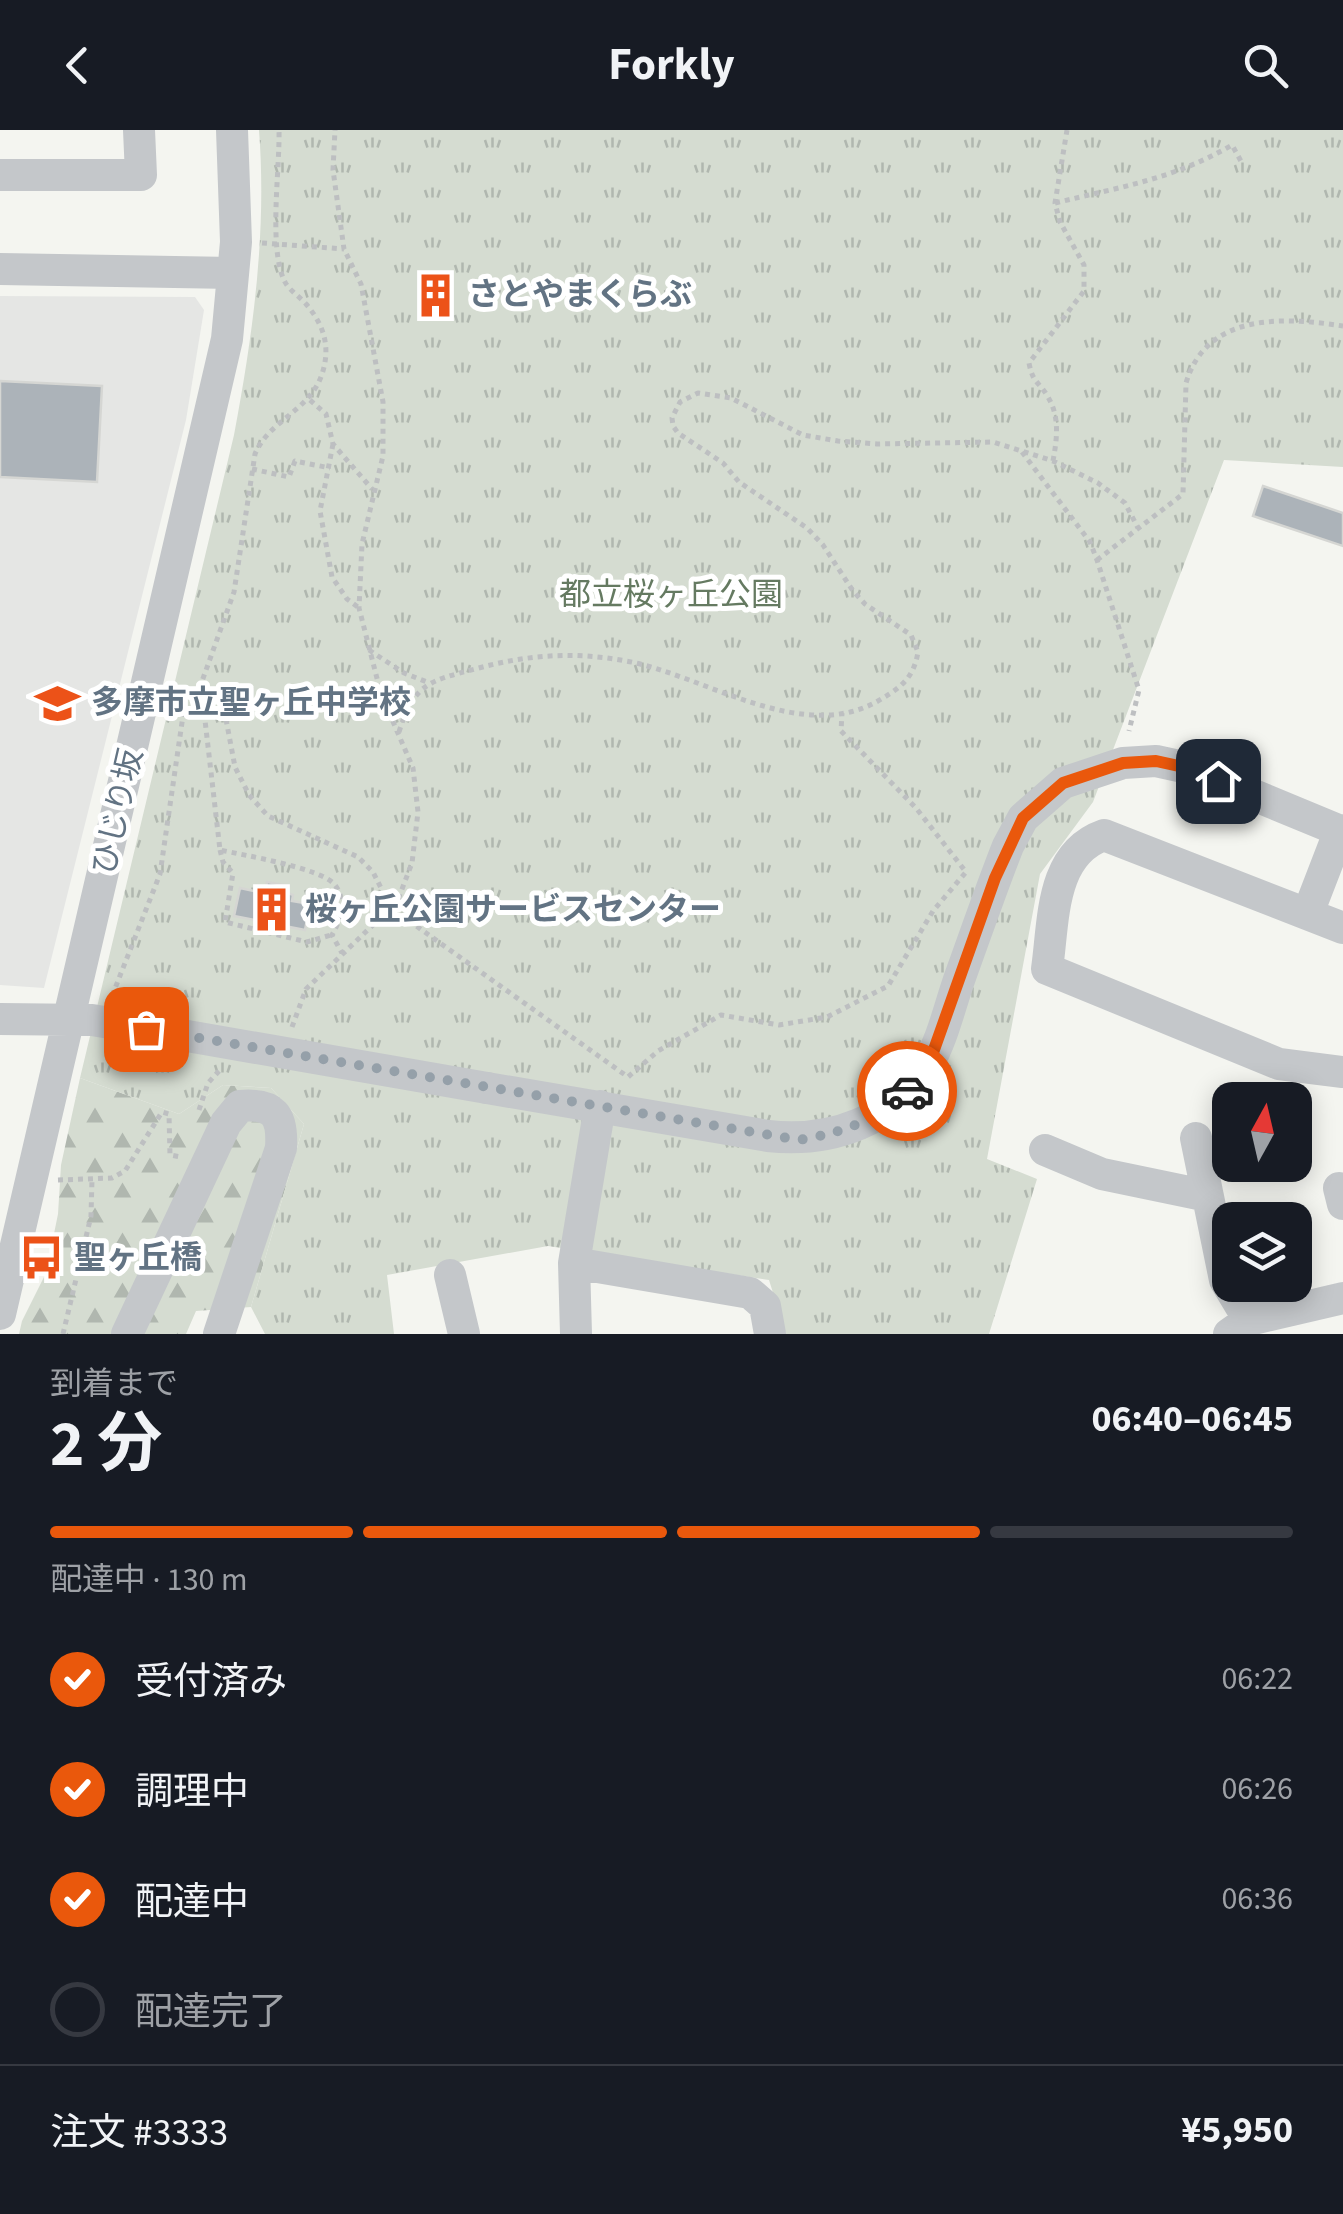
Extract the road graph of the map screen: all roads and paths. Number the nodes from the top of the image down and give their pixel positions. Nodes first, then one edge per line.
1 (140, 130) edge
2 (232, 130) edge
3 (279, 130) edge
4 (335, 130) edge
5 (1067, 130) edge
6 (1242, 163) dead end
7 (0, 174) edge
8 (1056, 202) junction
9 (254, 243) dead end
10 (276, 244) junction
11 (344, 249) junction
12 (0, 269) edge
13 (233, 273) junction
14 (1343, 326) edge
15 (310, 400) junction
16 (333, 444) junction
17 (1020, 450) junction
18 (1053, 461) junction
19 (330, 468) junction
20 (252, 469) junction
21 (373, 491) junction
22 (1138, 528) junction
23 (1098, 560) junction
24 (359, 608) junction
25 (368, 650) junction
26 (427, 682) junction
27 (167, 690) dead end
28 (186, 695) junction
29 (196, 698) junction
30 (203, 703) junction
31 (842, 713) junction
32 (1129, 731) dead end
33 (399, 732) junction
34 (1341, 831) edge
35 (220, 850) junction
36 (391, 908) junction
37 (1308, 912) junction
38 (1343, 928) edge
39 (332, 935) junction
40 (342, 953) junction
41 (112, 998) dead end
42 (0, 1020) edge
43 (68, 1020) junction
44 (290, 1034) dead end
45 (230, 1059) dead end
46 (1343, 1072) edge
47 (600, 1106) junction
48 (196, 1117) dead end
49 (1196, 1138) dead end
50 (1045, 1150) dead end
51 (185, 1151) dead end
52 (92, 1179) junction
53 (52, 1180) dead end
54 (1208, 1196) junction
55 (574, 1263) junction
56 (450, 1275) dead end
57 (233, 1298) junction
58 (1343, 1298) edge
59 (0, 1314) edge
60 (1239, 1327) edge
61 (62, 1334) edge
62 (127, 1334) edge
63 (219, 1334) edge
64 (248, 1334) edge
65 (464, 1334) edge
66 (576, 1334) edge
67 (770, 1334) edge

1 - 7 street
2 - 13 street, ひじり坂
3 - 10 path
4 - 11 path
5 - 8 path
6 - 8 path
8 - 18 path
9 - 10 path
10 - 11 path
10 - 15 path
11 - 21 path
12 - 13 street
13 - 43 street, ひじり坂
14 - 22 path
15 - 16 path
15 - 20 path
16 - 19 path
16 - 21 path
17 - 18 path
17 - 23 path
17 - 31 path
18 - 22 path
19 - 20 path
19 - 24 path
20 - 29 path
21 - 24 path
22 - 23 path
23 - 32 path
24 - 25 path
25 - 26 path
25 - 33 path
26 - 31 path
26 - 33 path
27 - 28 path
28 - 29 path
28 - 41 path
29 - 30 path
30 - 35 path
30 - 36 path
31 - 36 path
33 - 36 path
34 - 37 street
34 - 47 street
35 - 39 path
35 - 39 path
36 - 40 path
37 - 38 street
37 - 46 street
39 - 40 path
40 - 44 path
42 - 43 street
43 - 47 street, bridge
43 - 59 street, ひじり坂
45 - 48 path
47 - 55 street
49 - 54 street
50 - 54 street
51 - 52 path
52 - 53 path
52 - 61 path
54 - 60 street
55 - 66 street
55 - 67 street
56 - 65 street
57 - 62 street
57 - 63 street
57 - 64 street
58 - 60 street

